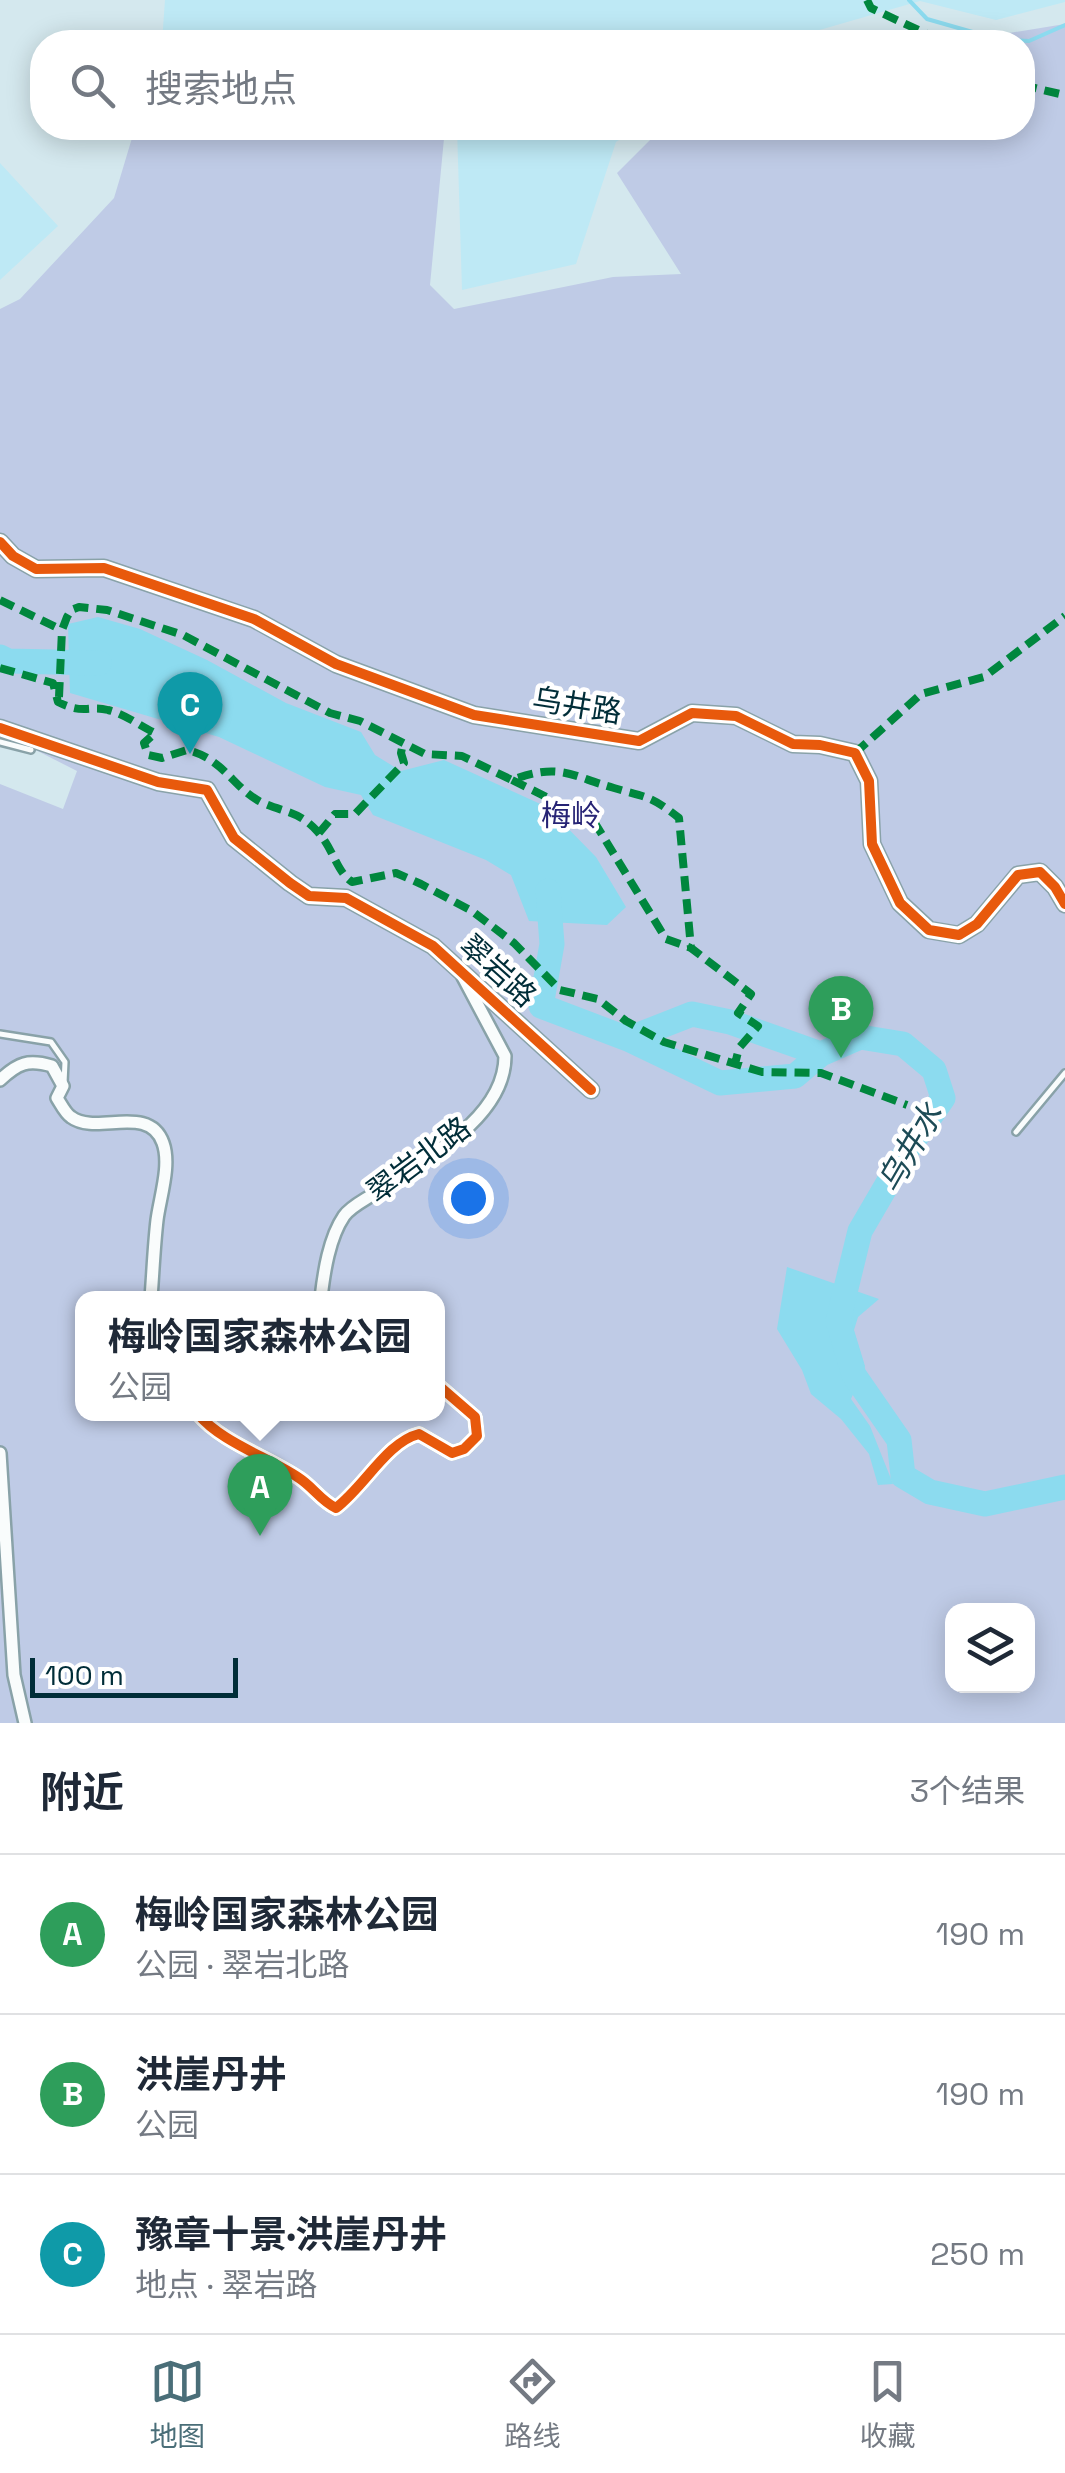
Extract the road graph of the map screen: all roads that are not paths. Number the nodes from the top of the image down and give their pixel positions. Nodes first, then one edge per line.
1 (0, 542) edge
2 (0, 728) edge
3 (0, 742) edge
4 (30, 750) dead end
5 (1065, 904) edge
6 (458, 969) junction
7 (0, 1034) edge
8 (1065, 1073) edge
9 (0, 1080) edge
10 (64, 1086) junction
11 (590, 1090) dead end
12 (1016, 1132) dead end
13 (152, 1291) edge
14 (323, 1291) edge
15 (445, 1390) edge
16 (206, 1421) edge
17 (0, 1453) edge
18 (25, 1723) edge

1 - 5 street, 乌井路
2 - 6 street, 翠岩路
3 - 4 lane
6 - 11 street, 翠岩路
6 - 14 street, 翠岩北路
7 - 10 lane
8 - 12 lane
9 - 10 street
10 - 13 street
15 - 16 street
17 - 18 street

